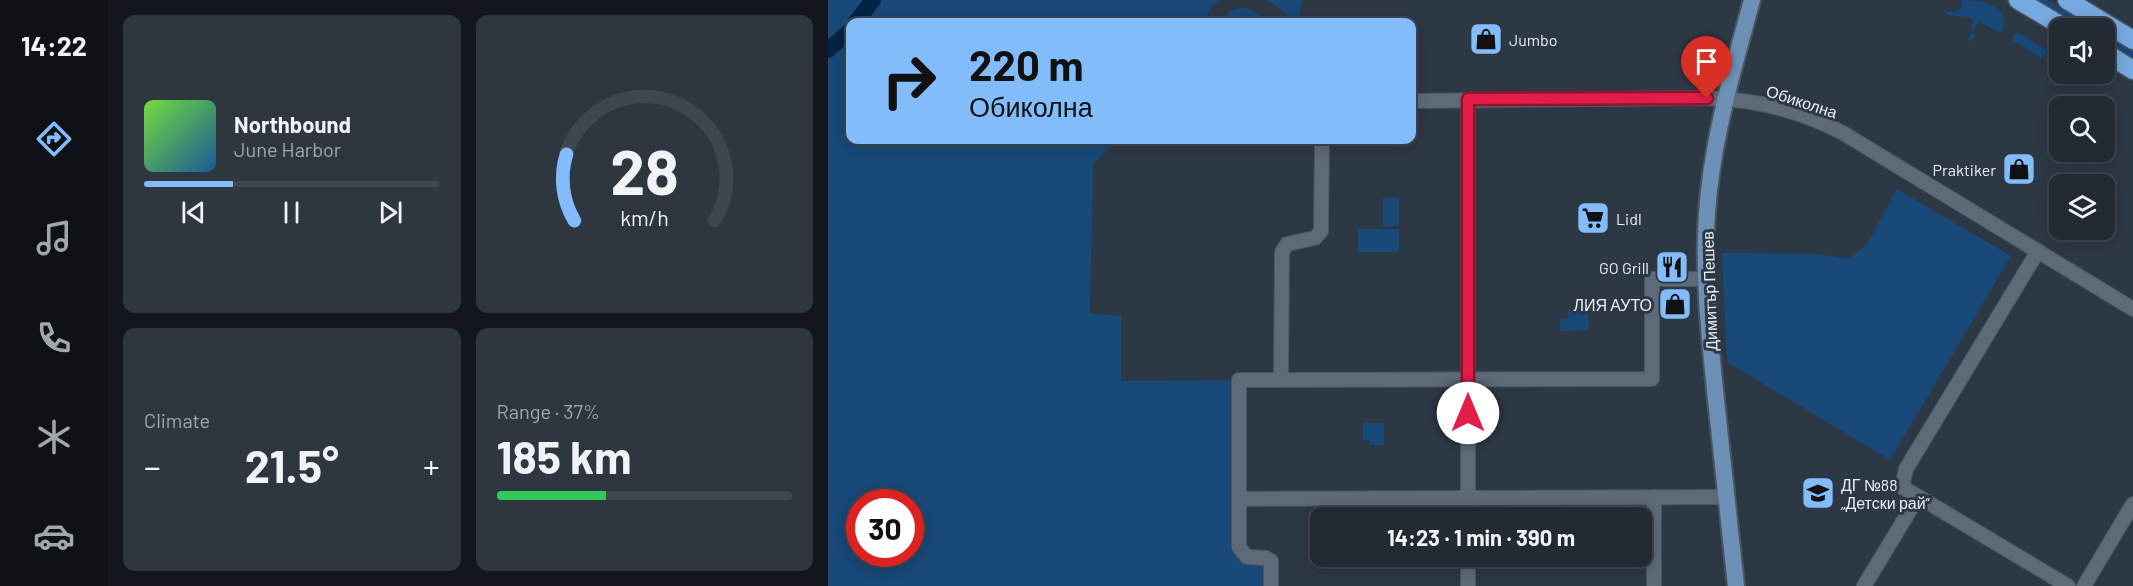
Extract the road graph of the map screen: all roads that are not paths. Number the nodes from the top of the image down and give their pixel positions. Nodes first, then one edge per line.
1 (1752, 0) edge
2 (2018, 0) edge
3 (2067, 0) edge
4 (2049, 18) edge
5 (2133, 40) edge
6 (2115, 59) edge
7 (2133, 70) edge
8 (1726, 98) junction
9 (1468, 99) junction
10 (1416, 101) edge
11 (1322, 144) edge
12 (2038, 251) junction
13 (1706, 279) junction
14 (2133, 309) edge
15 (1281, 379) junction
16 (1468, 380) junction
17 (1654, 497) junction
18 (1727, 497) junction
19 (1918, 497) junction
20 (1468, 498) junction
21 (1239, 499) junction
22 (2133, 504) edge
23 (1468, 507) edge
24 (1468, 567) edge
25 (1271, 586) edge
26 (1468, 586) edge
27 (1654, 586) edge
28 (1736, 586) edge
29 (1864, 586) edge
30 (2068, 586) edge
31 (2084, 586) edge

1 - 8 main road, Димитър Пешев
2 - 4 highway
3 - 5 highway
6 - 7 highway
8 - 9 street, Обиколна
8 - 12 street, Обиколна
8 - 13 main road, Димитър Пешев
9 - 10 street, Обиколна
9 - 16 street
11 - 15 street
12 - 14 street, Обиколна
12 - 19 street
13 - 16 street
13 - 18 main road, Димитър Пешев
15 - 16 street
15 - 21 street
16 - 20 street
17 - 18 street
17 - 20 street
17 - 27 street
18 - 28 main road, Димитър Пешев
19 - 29 street
19 - 30 street
20 - 21 street
20 - 23 street
21 - 25 street
22 - 31 street
24 - 26 street

